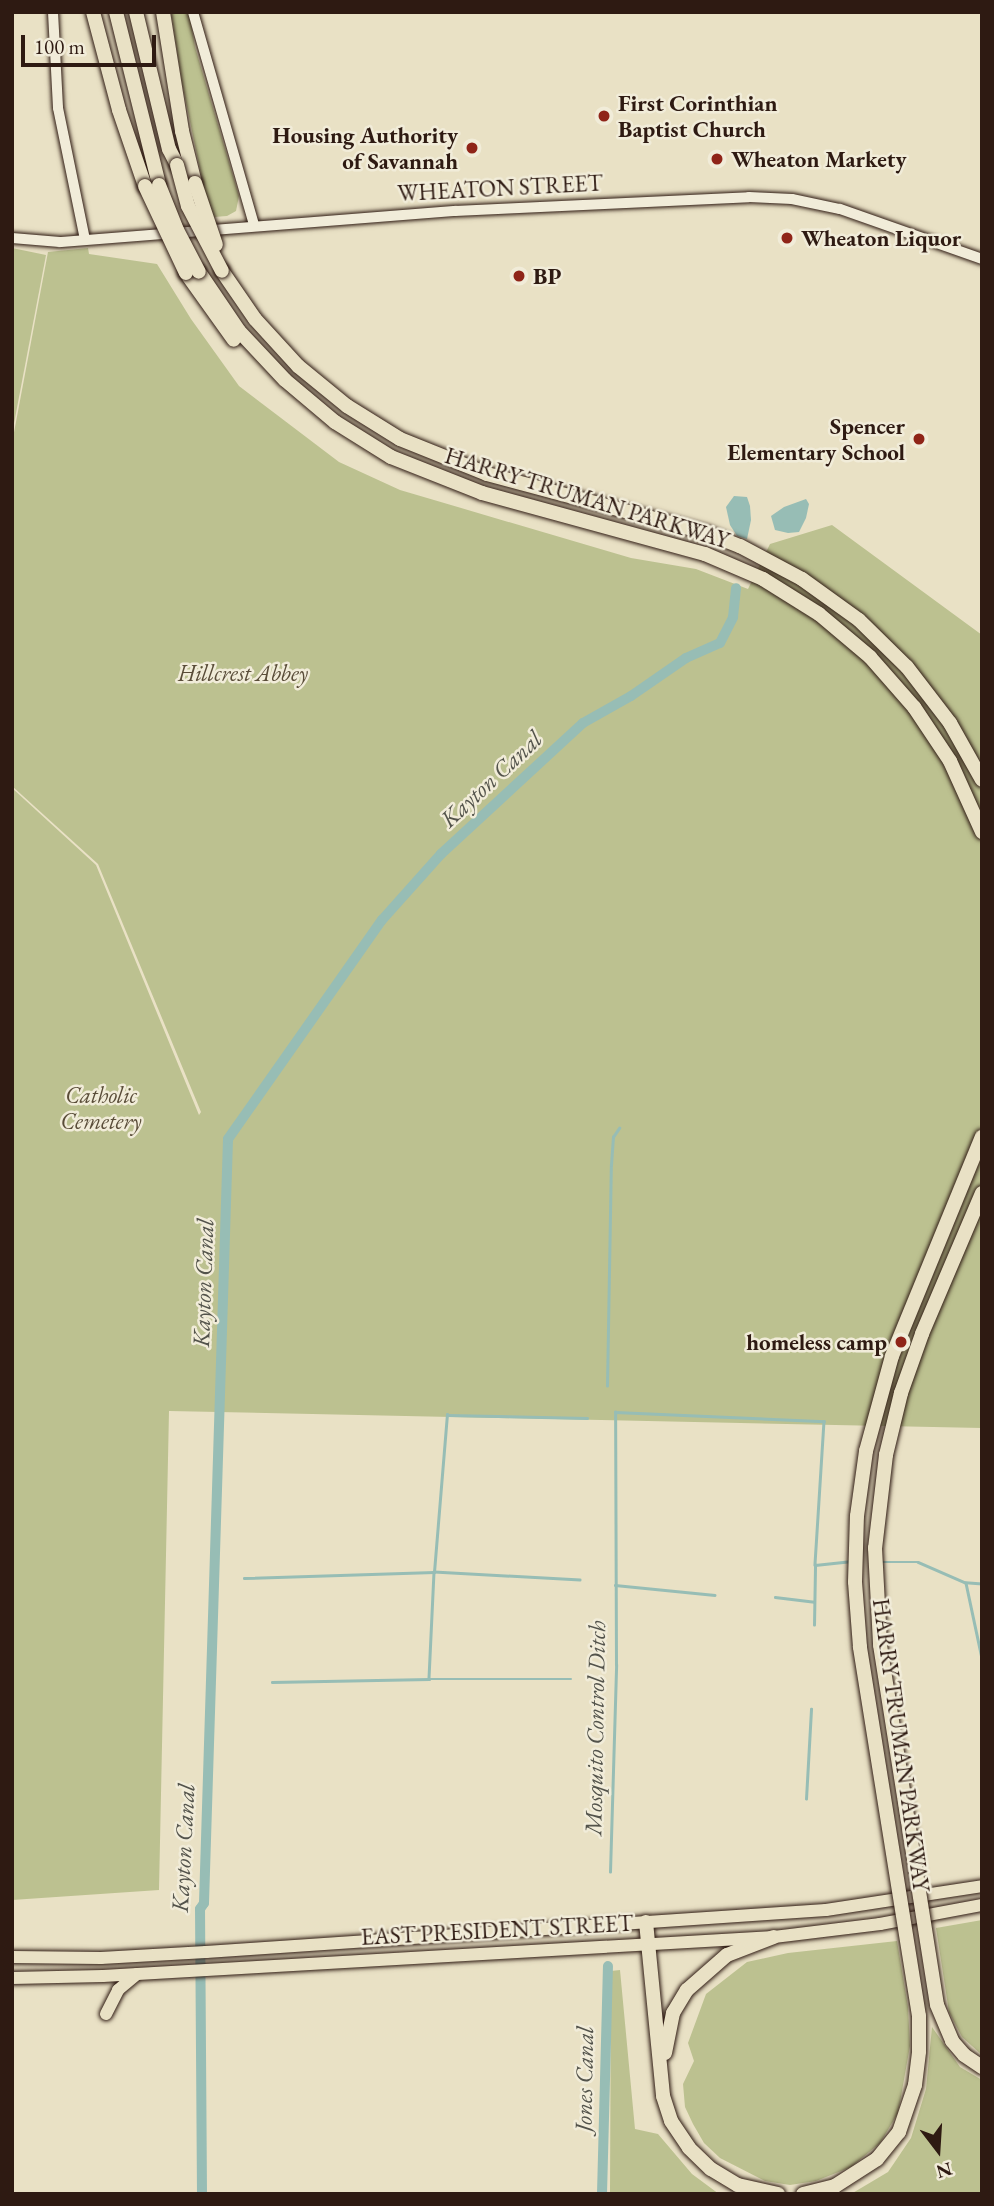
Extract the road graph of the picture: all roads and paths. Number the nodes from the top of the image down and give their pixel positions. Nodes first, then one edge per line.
1 (53, 12) edge
2 (93, 12) edge
3 (116, 12) edge
4 (136, 12) edge
5 (163, 12) edge
6 (193, 12) edge
7 (152, 186) junction
8 (254, 225) junction
9 (12, 238) edge
10 (85, 239) junction
11 (982, 259) edge
12 (225, 271) junction
13 (982, 780) edge
14 (982, 832) edge
15 (982, 1137) edge
16 (982, 1193) edge
17 (982, 1886) edge
18 (982, 1905) edge
19 (646, 1922) junction
20 (774, 1937) junction
21 (648, 1943) junction
22 (12, 1957) edge
23 (137, 1974) junction
24 (12, 1978) edge
25 (106, 2014) dead end
26 (982, 2067) edge
27 (663, 2096) junction
28 (772, 2193) edge
29 (803, 2194) edge

1 - 10 main road
2 - 7 highway
3 - 7 highway
4 - 12 highway, bridge
5 - 12 highway, bridge
6 - 8 main road
7 - 14 highway, HARRY TRUMAN PARKWAY, bridge
8 - 10 main road, WHEATON STREET
8 - 11 main road, WHEATON STREET
9 - 10 main road, WHEATON STREET
12 - 13 highway, HARRY TRUMAN PARKWAY
15 - 29 highway, HARRY TRUMAN PARKWAY, bridge
16 - 26 highway, HARRY TRUMAN PARKWAY, bridge
17 - 19 main road, EAST PRESIDENT STREET
18 - 20 main road, EAST PRESIDENT STREET
19 - 21 highway
19 - 22 main road, EAST PRESIDENT STREET
20 - 21 main road, EAST PRESIDENT STREET
20 - 27 highway
21 - 23 main road, EAST PRESIDENT STREET
21 - 27 highway
23 - 24 main road, EAST PRESIDENT STREET
23 - 25 main road
27 - 28 highway

